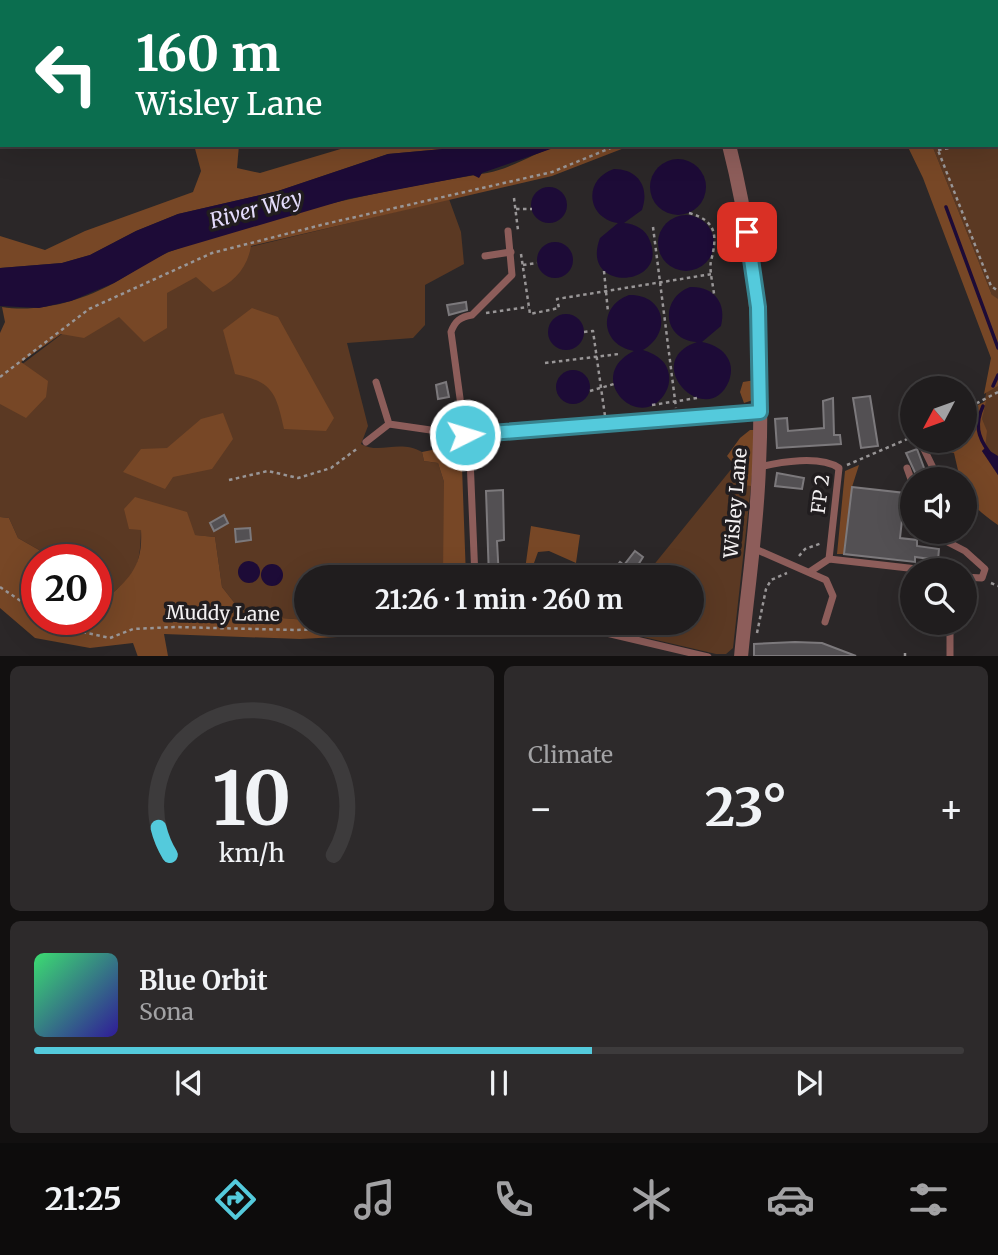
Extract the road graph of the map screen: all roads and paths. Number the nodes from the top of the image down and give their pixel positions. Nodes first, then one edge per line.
1 (613, 147) edge
2 (729, 147) edge
3 (937, 147) edge
4 (957, 147) edge
5 (938, 150) junction
6 (514, 198) dead end
7 (516, 209) junction
8 (532, 209) dead end
9 (690, 213) dead end
10 (653, 227) dead end
11 (508, 231) dead end
12 (519, 237) dead end
13 (521, 251) dead end
14 (511, 252) junction
15 (485, 256) dead end
16 (537, 263) dead end
17 (523, 265) junction
18 (604, 271) dead end
19 (712, 274) junction
20 (660, 281) junction
21 (607, 290) junction
22 (998, 291) edge
23 (714, 294) dead end
24 (528, 307) junction
25 (608, 312) dead end
26 (472, 315) junction
27 (584, 332) dead end
28 (619, 354) dead end
29 (595, 357) junction
30 (545, 363) dead end
31 (0, 377) edge
32 (376, 382) dead end
33 (614, 384) dead end
34 (600, 387) junction
35 (590, 391) dead end
36 (998, 392) edge
37 (697, 398) dead end
38 (676, 404) junction
39 (977, 404) edge
40 (652, 405) dead end
41 (760, 412) junction
42 (676, 417) junction
43 (606, 422) junction
44 (390, 424) junction
45 (467, 434) junction
46 (366, 442) joint
47 (900, 442) edge
48 (760, 467) junction
49 (839, 468) junction
50 (229, 480) dead end
51 (831, 539) junction
52 (954, 544) edge
53 (751, 547) junction
54 (973, 558) edge
55 (829, 559) junction
56 (977, 562) edge
57 (474, 565) edge
58 (794, 565) junction
59 (900, 567) edge
60 (811, 571) junction
61 (977, 578) edge
62 (0, 587) edge
63 (21, 601) edge
64 (825, 622) dead end
65 (294, 630) edge
66 (96, 635) edge
67 (616, 635) edge
68 (950, 635) edge
69 (742, 637) junction
70 (708, 656) edge
71 (740, 656) edge
72 (950, 656) edge

1 - 31 path
2 - 41 street, Wisley Lane
3 - 5 path
4 - 5 path
5 - 22 path
6 - 7 path
7 - 8 path
7 - 12 path
9 - 19 path
10 - 20 path
11 - 14 lane
13 - 17 path
14 - 15 lane
14 - 26 lane
16 - 17 path
17 - 24 path
18 - 21 path
19 - 20 path
19 - 23 path
20 - 21 path
20 - 38 path
21 - 24 path
21 - 25 path
24 - 26 path
26 - 45 lane
27 - 29 path
28 - 29 path
29 - 30 path
29 - 34 path
32 - 44 lane
33 - 34 path
34 - 35 path
34 - 43 path
36 - 39 path
37 - 38 path
38 - 40 path
38 - 42 path
41 - 42 lane
41 - 48 street, Wisley Lane
42 - 43 lane
43 - 45 lane
44 - 45 lane
44 - 46 lane
45 - 57 lane
46 - 50 path
47 - 49 path, FP 2
48 - 49 lane
48 - 53 street, Wisley Lane
49 - 51 lane, FP 2
51 - 55 lane
51 - 58 path, FP 2
52 - 54 lane
53 - 58 lane
53 - 69 street, Wisley Lane
55 - 59 lane
55 - 60 lane
56 - 61 lane
58 - 60 lane
58 - 69 path, FP 2
60 - 64 lane
62 - 63 path
65 - 66 path, Muddy Lane
67 - 70 lane
68 - 72 lane
69 - 71 street, Wisley Lane

